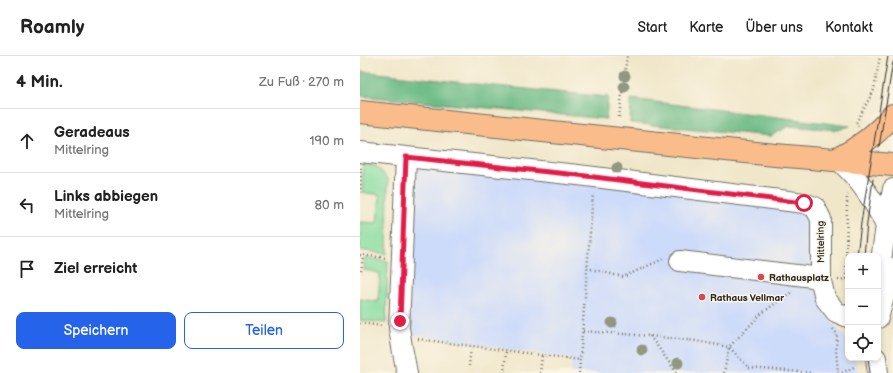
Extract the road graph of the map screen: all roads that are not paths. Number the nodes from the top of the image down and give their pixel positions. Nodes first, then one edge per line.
1 (360, 112) edge
2 (893, 115) edge
3 (361, 157) edge
4 (406, 157) junction
5 (838, 159) junction
6 (893, 164) edge
7 (893, 189) edge
8 (886, 226) junction
9 (881, 260) edge
10 (680, 261) road end
11 (893, 261) edge
12 (817, 279) junction
13 (881, 308) edge
14 (845, 316) edge
15 (876, 361) edge
16 (407, 373) edge
17 (878, 373) edge

1 - 5 main road
2 - 5 main road
3 - 4 street, Mittelring
4 - 12 street, Mittelring
4 - 16 street
5 - 6 main road
5 - 8 street
7 - 8 street
8 - 9 street
10 - 12 street
11 - 13 street
12 - 14 street, Mittelring
15 - 17 street

